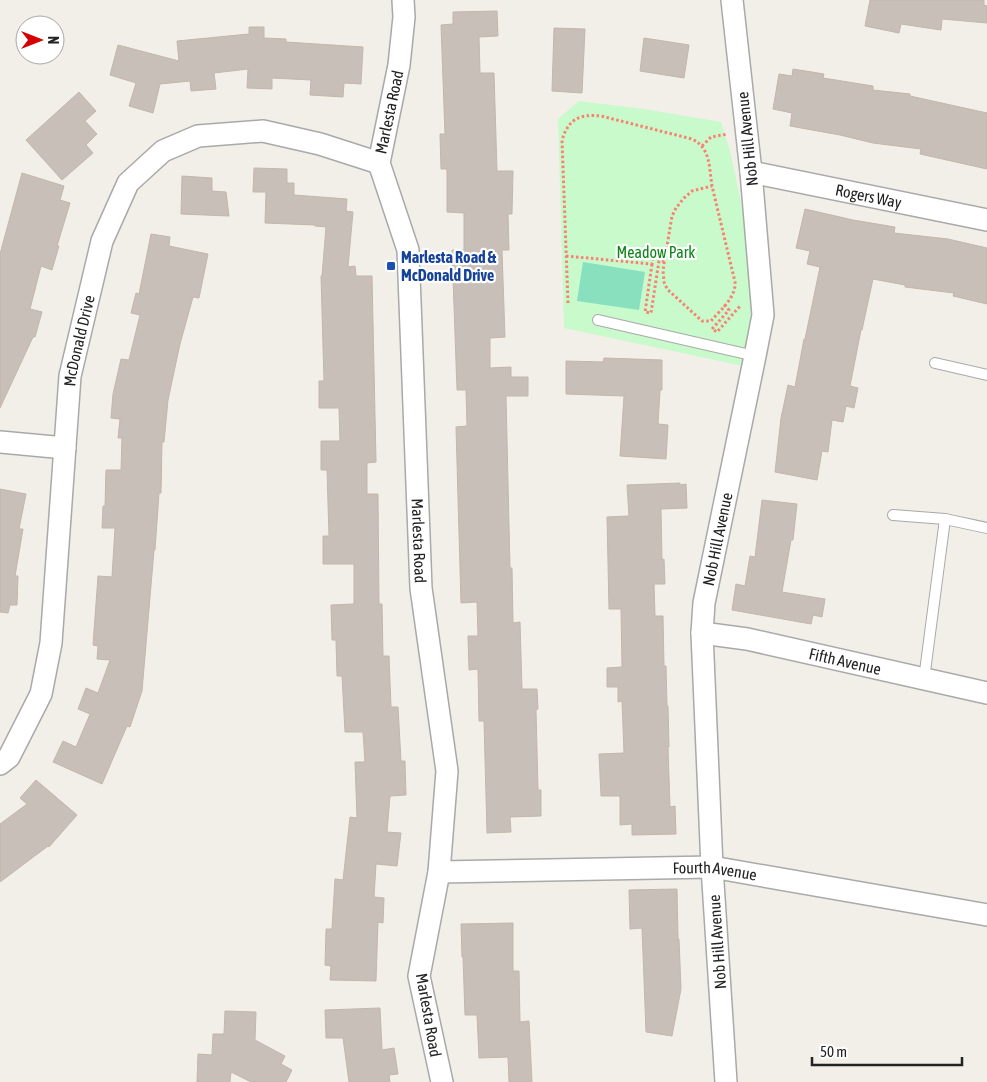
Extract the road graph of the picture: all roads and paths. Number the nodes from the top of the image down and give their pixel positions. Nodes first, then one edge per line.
1 (403, 0) edge
2 (732, 0) edge
3 (746, 131) junction
4 (702, 146) junction
5 (379, 162) junction
6 (751, 172) junction
7 (712, 186) junction
8 (987, 220) edge
9 (666, 253) junction
10 (566, 256) junction
11 (665, 261) junction
12 (652, 264) junction
13 (568, 303) dead end
14 (724, 305) junction
15 (762, 305) junction
16 (598, 320) dead end
17 (755, 356) junction
18 (935, 364) dead end
19 (987, 375) edge
20 (0, 442) edge
21 (65, 448) junction
22 (893, 515) dead end
23 (945, 520) junction
24 (987, 528) edge
25 (702, 633) junction
26 (924, 679) junction
27 (987, 693) edge
28 (0, 764) edge
29 (712, 867) junction
30 (439, 872) junction
31 (987, 915) edge
32 (442, 1082) edge
33 (726, 1082) edge

1 - 5 street, Marlesta Road
2 - 3 street, Nob Hill Avenue
3 - 4 path
3 - 6 street, Nob Hill Avenue
4 - 7 path
4 - 10 path
5 - 21 street, McDonald Drive
5 - 30 street, Marlesta Road
6 - 8 street, Rogers Way
6 - 15 street, Nob Hill Avenue
7 - 9 path
7 - 14 path
9 - 11 path
9 - 12 path
10 - 12 path
10 - 13 path
11 - 12 path
11 - 14 path
14 - 15 path
15 - 17 street, Nob Hill Avenue
16 - 17 lane
17 - 25 street, Nob Hill Avenue
18 - 19 lane
20 - 21 street
21 - 28 street, McDonald Drive
22 - 23 lane
23 - 24 lane
23 - 26 lane
25 - 26 street, Fifth Avenue
25 - 29 street, Nob Hill Avenue
26 - 27 street, Fifth Avenue
29 - 30 street, Fourth Avenue
29 - 31 street, Fourth Avenue
29 - 33 street, Nob Hill Avenue
30 - 32 street, Marlesta Road

